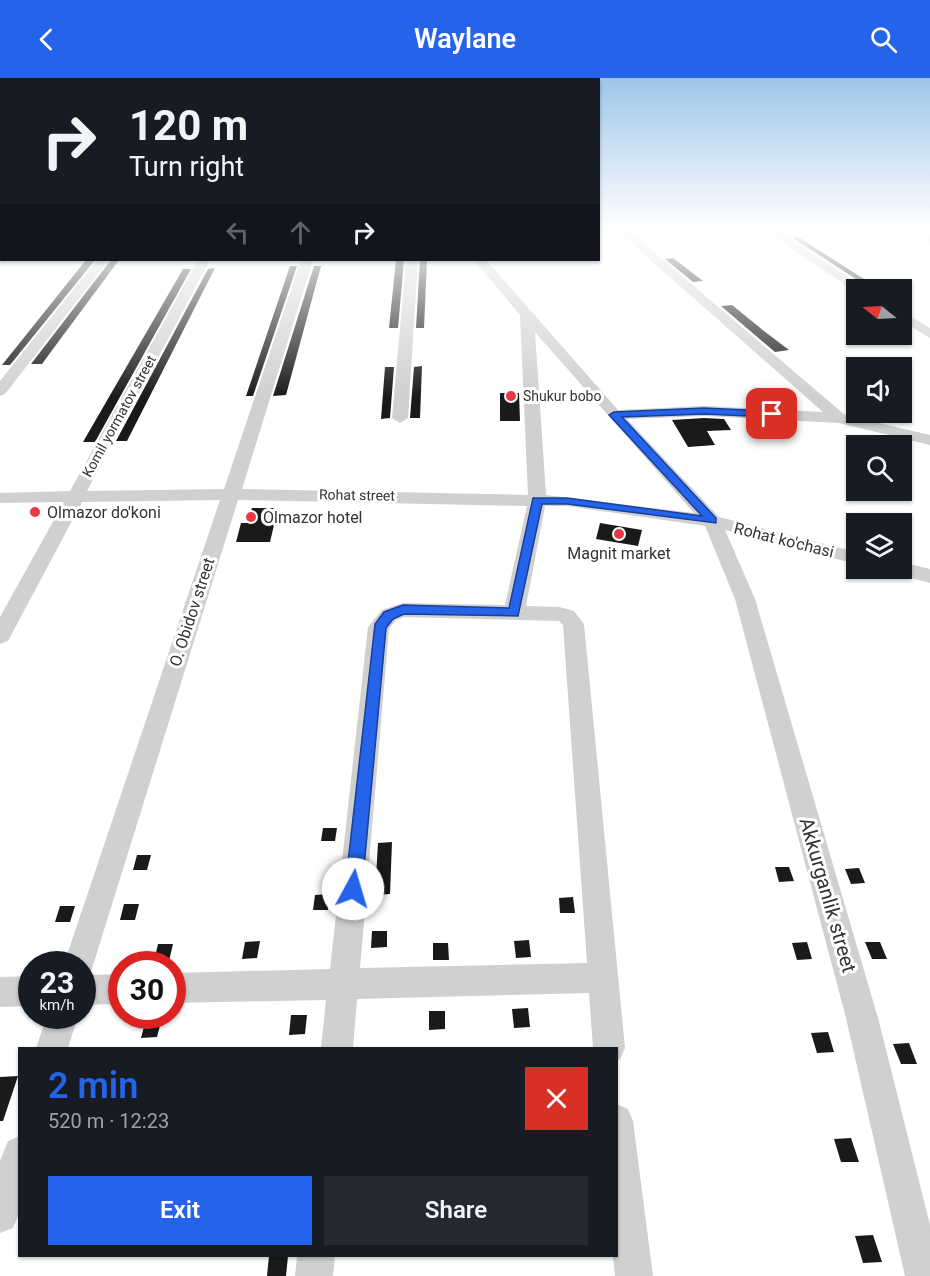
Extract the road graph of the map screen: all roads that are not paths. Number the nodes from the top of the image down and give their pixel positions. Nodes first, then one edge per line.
1 (83, 285) edge
2 (190, 285) edge
3 (299, 285) edge
4 (410, 285) edge
5 (502, 285) edge
6 (685, 285) edge
7 (527, 314) junction
8 (912, 322) edge
9 (930, 334) edge
10 (0, 391) edge
11 (614, 415) junction
12 (400, 418) dead end
13 (839, 418) junction
14 (930, 440) edge
15 (231, 494) junction
16 (0, 498) edge
17 (74, 498) junction
18 (537, 501) junction
19 (712, 521) junction
20 (846, 555) edge
21 (912, 571) edge
22 (930, 576) edge
23 (514, 613) junction
24 (0, 636) edge
25 (83, 951) edge
26 (601, 978) junction
27 (344, 984) junction
28 (186, 988) edge
29 (18, 991) edge
30 (0, 992) edge
31 (59, 1029) edge
32 (52, 1047) edge
33 (337, 1047) edge
34 (609, 1047) edge
35 (618, 1138) edge
36 (18, 1159) edge
37 (0, 1215) edge
38 (316, 1257) edge
39 (314, 1276) edge
40 (634, 1276) edge
41 (924, 1276) edge

1 - 10 street
2 - 17 street, Komil yormatov street
3 - 15 street, O. Obidov street
4 - 12 street
5 - 7 street
6 - 13 street
7 - 11 street
7 - 18 street
8 - 9 street
11 - 13 street
11 - 19 street
13 - 14 street
15 - 17 street, Rohat street
15 - 18 street, Rohat street
15 - 25 street, O. Obidov street
16 - 17 street, Rohat street
17 - 24 street, Komil yormatov street
18 - 19 street, Rohat street
18 - 23 street
19 - 20 street, Rohat ko'chasi
19 - 41 street, Akkurganlik street
21 - 22 street
23 - 26 street
23 - 27 street
26 - 27 street
26 - 34 street
27 - 28 street
27 - 33 street
29 - 30 street
31 - 32 street
35 - 40 street
36 - 37 street
38 - 39 street

